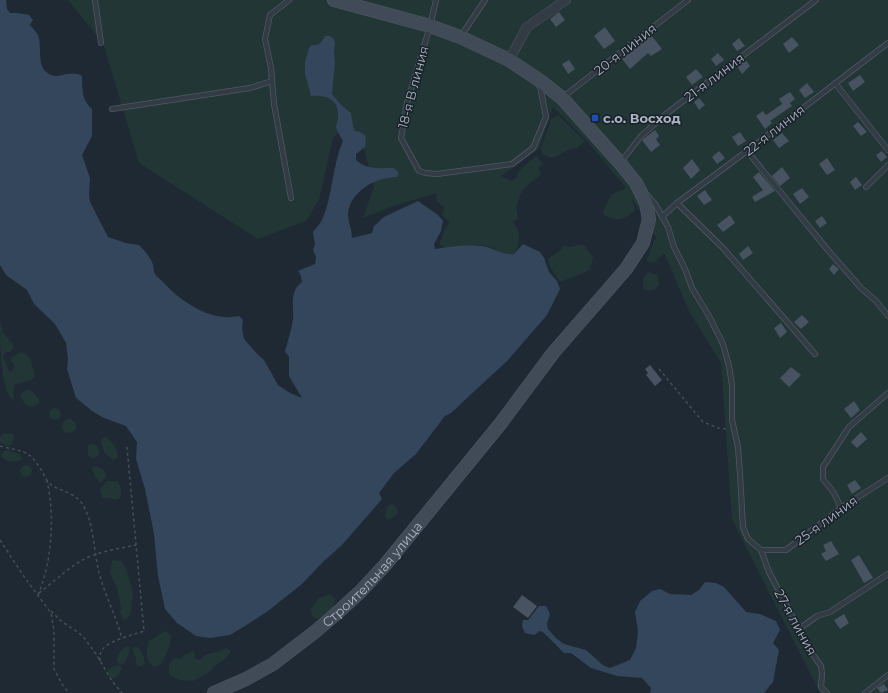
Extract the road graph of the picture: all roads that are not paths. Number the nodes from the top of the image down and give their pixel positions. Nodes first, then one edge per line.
1 (95, 0) edge
2 (289, 0) edge
3 (334, 0) edge
4 (436, 0) edge
5 (485, 0) edge
6 (566, 0) edge
7 (688, 0) edge
8 (816, 0) edge
9 (430, 26) junction
10 (460, 37) junction
11 (101, 43) dead end
12 (888, 43) edge
13 (509, 60) junction
14 (539, 80) junction
15 (272, 81) junction
16 (835, 83) junction
17 (562, 98) junction
18 (112, 108) dead end
19 (888, 150) edge
20 (747, 151) junction
21 (620, 163) junction
22 (888, 165) edge
23 (636, 183) junction
24 (866, 187) dead end
25 (291, 198) dead end
26 (677, 202) junction
27 (662, 217) junction
28 (888, 316) edge
29 (815, 354) dead end
30 (888, 393) edge
31 (888, 478) edge
32 (841, 508) junction
33 (761, 550) junction
34 (888, 574) edge
35 (799, 629) junction
36 (888, 675) edge
37 (214, 693) edge
38 (826, 693) edge
39 (865, 693) edge

1 - 11 lane
2 - 15 lane
3 - 9 street, Строительная улица
4 - 9 lane, 18-я В линия
5 - 10 lane
6 - 13 street
7 - 17 lane, 20-я линия
8 - 21 lane, 21-я линия
9 - 10 street, Строительная улица
9 - 14 lane, 18-я В линия
10 - 13 street, Строительная улица
12 - 16 lane, 22-я линия
13 - 14 street, Строительная улица
14 - 17 street, Строительная улица
15 - 18 lane
15 - 25 lane
16 - 19 lane
16 - 20 lane, 22-я линия
17 - 21 street, Строительная улица
20 - 26 lane, 22-я линия
20 - 28 lane
21 - 23 street, Строительная улица
22 - 24 lane
23 - 27 lane
23 - 37 street, Строительная улица
26 - 27 lane, 22-я линия
26 - 29 lane
27 - 33 lane
30 - 32 lane
31 - 32 lane, 25-я линия
32 - 33 lane, 25-я линия
33 - 35 lane, 27-я линия
34 - 35 lane
35 - 38 lane, 27-я линия
36 - 39 lane

